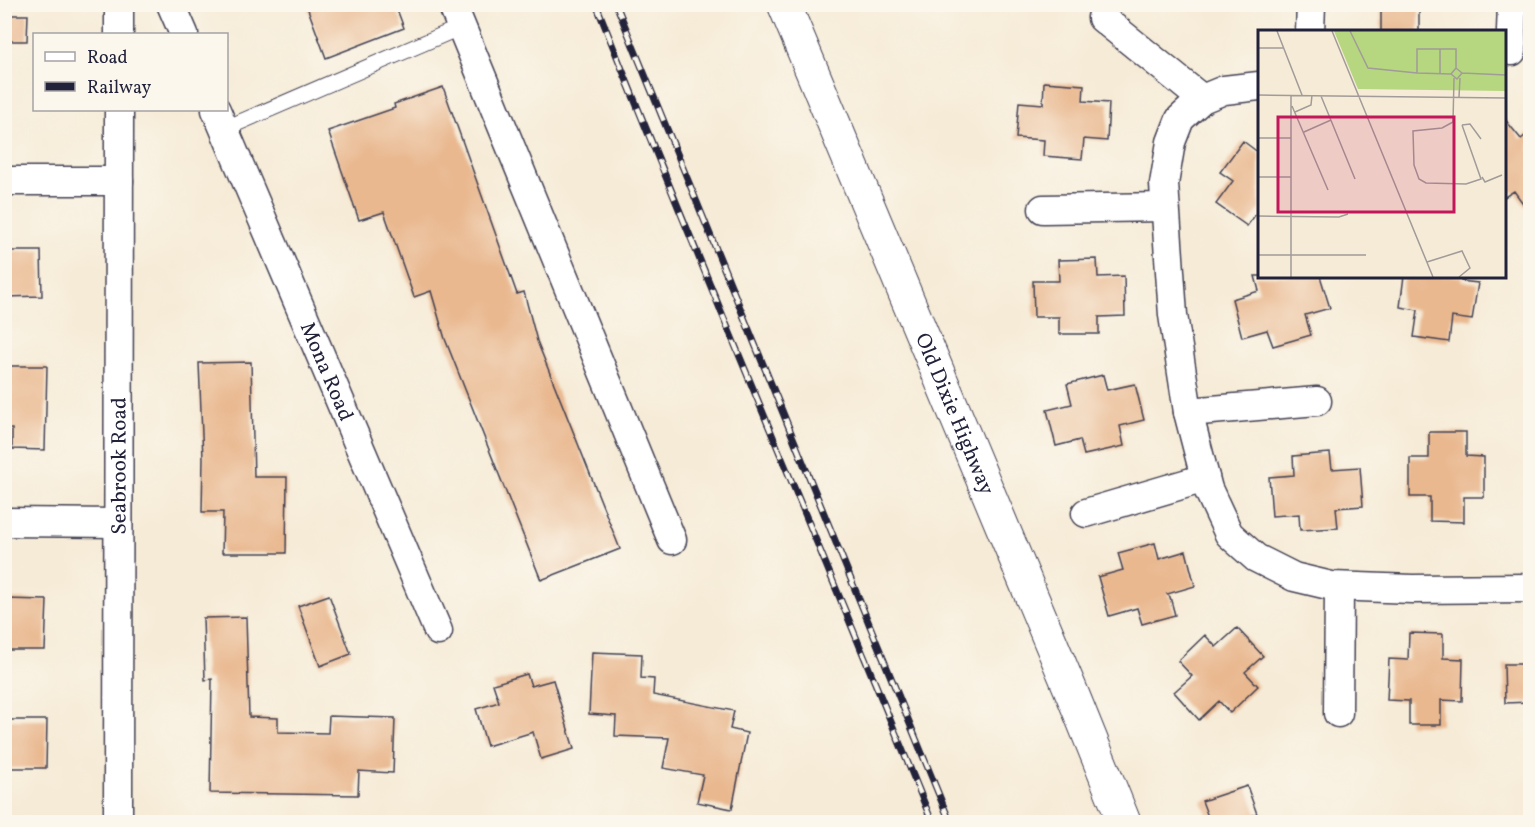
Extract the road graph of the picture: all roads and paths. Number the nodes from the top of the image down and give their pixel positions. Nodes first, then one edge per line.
1 (119, 4) edge
2 (171, 4) edge
3 (784, 4) edge
4 (1311, 4) edge
5 (1512, 4) edge
6 (457, 16) edge
7 (1102, 18) dead end
8 (1310, 30) edge
9 (119, 33) edge
10 (184, 33) edge
11 (1521, 47) edge
12 (1258, 86) edge
13 (1202, 99) junction
14 (119, 111) edge
15 (220, 119) edge
16 (4, 181) edge
17 (119, 182) junction
18 (1166, 207) junction
19 (1043, 209) dead end
20 (1317, 401) dead end
21 (1188, 412) junction
22 (1205, 478) junction
23 (1086, 513) dead end
24 (4, 522) edge
25 (118, 523) junction
26 (672, 540) dead end
27 (1339, 587) junction
28 (1530, 588) edge
29 (438, 631) dead end
30 (1338, 713) dead end
31 (118, 822) edge
32 (1124, 822) edge

1 - 9 street
2 - 10 street
3 - 32 street, Old Dixie Highway
4 - 8 street
5 - 11 street
6 - 15 lane
6 - 26 street
7 - 13 street
12 - 13 street
13 - 18 street
14 - 17 street, Seabrook Road
15 - 29 street, Mona Road
16 - 17 street
17 - 25 street, Seabrook Road
18 - 19 street
18 - 21 street
20 - 21 street
21 - 22 street
22 - 23 street
22 - 27 street
24 - 25 street
25 - 31 street, Seabrook Road
27 - 28 street
27 - 30 street

